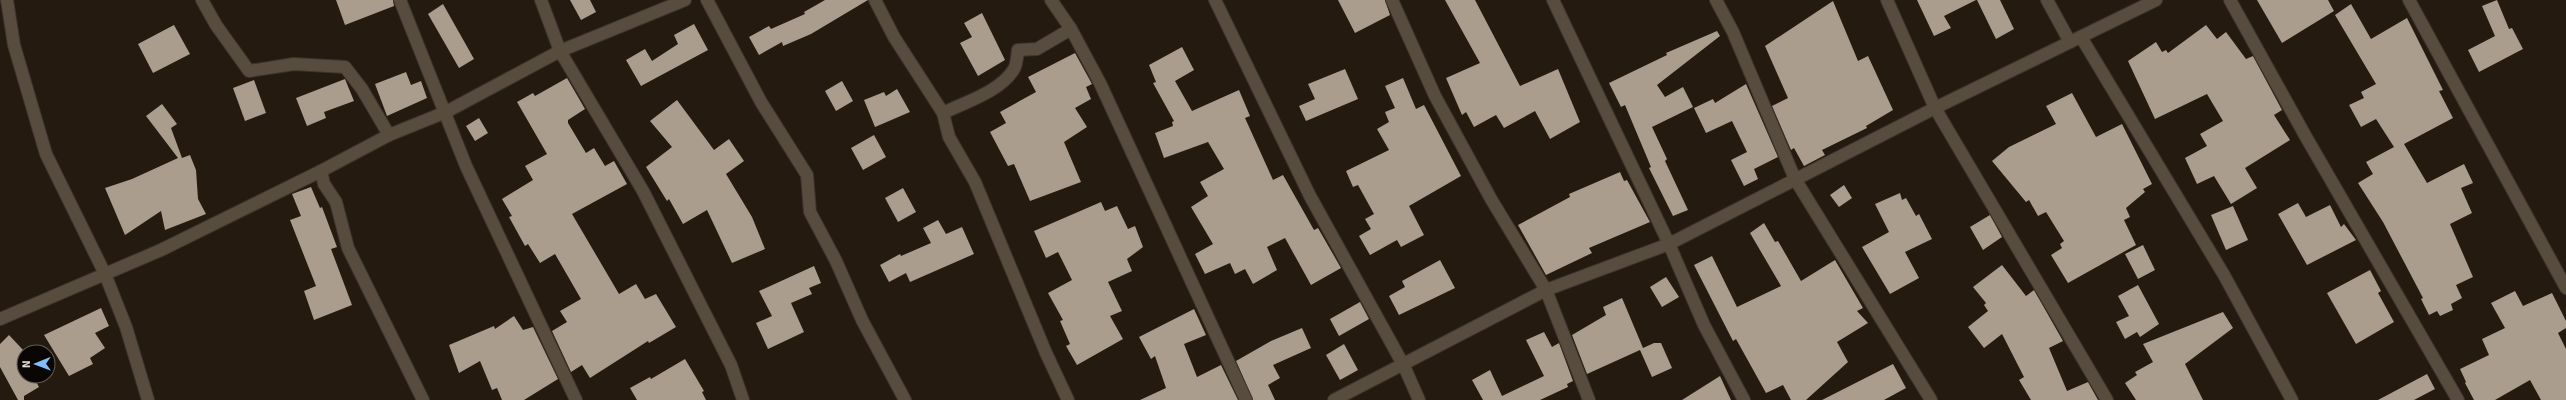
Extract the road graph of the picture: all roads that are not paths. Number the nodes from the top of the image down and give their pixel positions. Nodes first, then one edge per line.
1 (7, 0) edge
2 (202, 0) edge
3 (400, 0) edge
4 (541, 0) edge
5 (685, 0) edge
6 (707, 0) edge
7 (876, 0) edge
8 (1050, 0) edge
9 (1215, 0) edge
10 (1392, 0) edge
11 (1553, 0) edge
12 (1716, 0) edge
13 (1887, 0) edge
14 (2048, 0) edge
15 (2156, 0) edge
16 (2230, 0) edge
17 (2409, 0) edge
18 (1071, 29) junction
19 (2082, 37) junction
20 (2070, 42) junction
21 (560, 51) junction
22 (1935, 108) junction
23 (446, 112) junction
24 (943, 113) junction
25 (390, 135) junction
26 (321, 171) junction
27 (1795, 179) junction
28 (1669, 244) junction
29 (104, 274) junction
30 (2566, 288) edge
31 (1546, 290) junction
32 (0, 319) edge
33 (1404, 366) junction
34 (148, 400) edge
35 (423, 400) edge
36 (576, 400) edge
37 (743, 400) edge
38 (905, 400) edge
39 (1068, 400) edge
40 (1246, 400) edge
41 (1334, 400) edge
42 (1419, 400) edge
43 (1589, 400) edge
44 (1744, 400) edge
45 (1931, 400) edge
46 (2107, 400) edge
47 (2292, 400) edge
48 (2458, 400) edge

1 - 29 street
2 - 25 street
3 - 23 street
4 - 21 street
5 - 21 street
6 - 38 street
7 - 24 street
8 - 18 street
9 - 33 street
10 - 31 street
11 - 28 street
12 - 27 street
13 - 22 street
14 - 20 street
15 - 19 street
16 - 48 street
17 - 30 street
18 - 24 street
18 - 40 street
19 - 20 street
19 - 47 street
20 - 22 street
21 - 23 street
21 - 37 street
22 - 27 street
22 - 46 street
23 - 25 street
23 - 36 street
24 - 39 street
25 - 26 street
26 - 29 street
26 - 35 street
27 - 28 street
27 - 45 street
28 - 31 street
28 - 44 street
29 - 32 street
29 - 34 street
31 - 33 street
31 - 43 street
33 - 41 street
33 - 42 street

